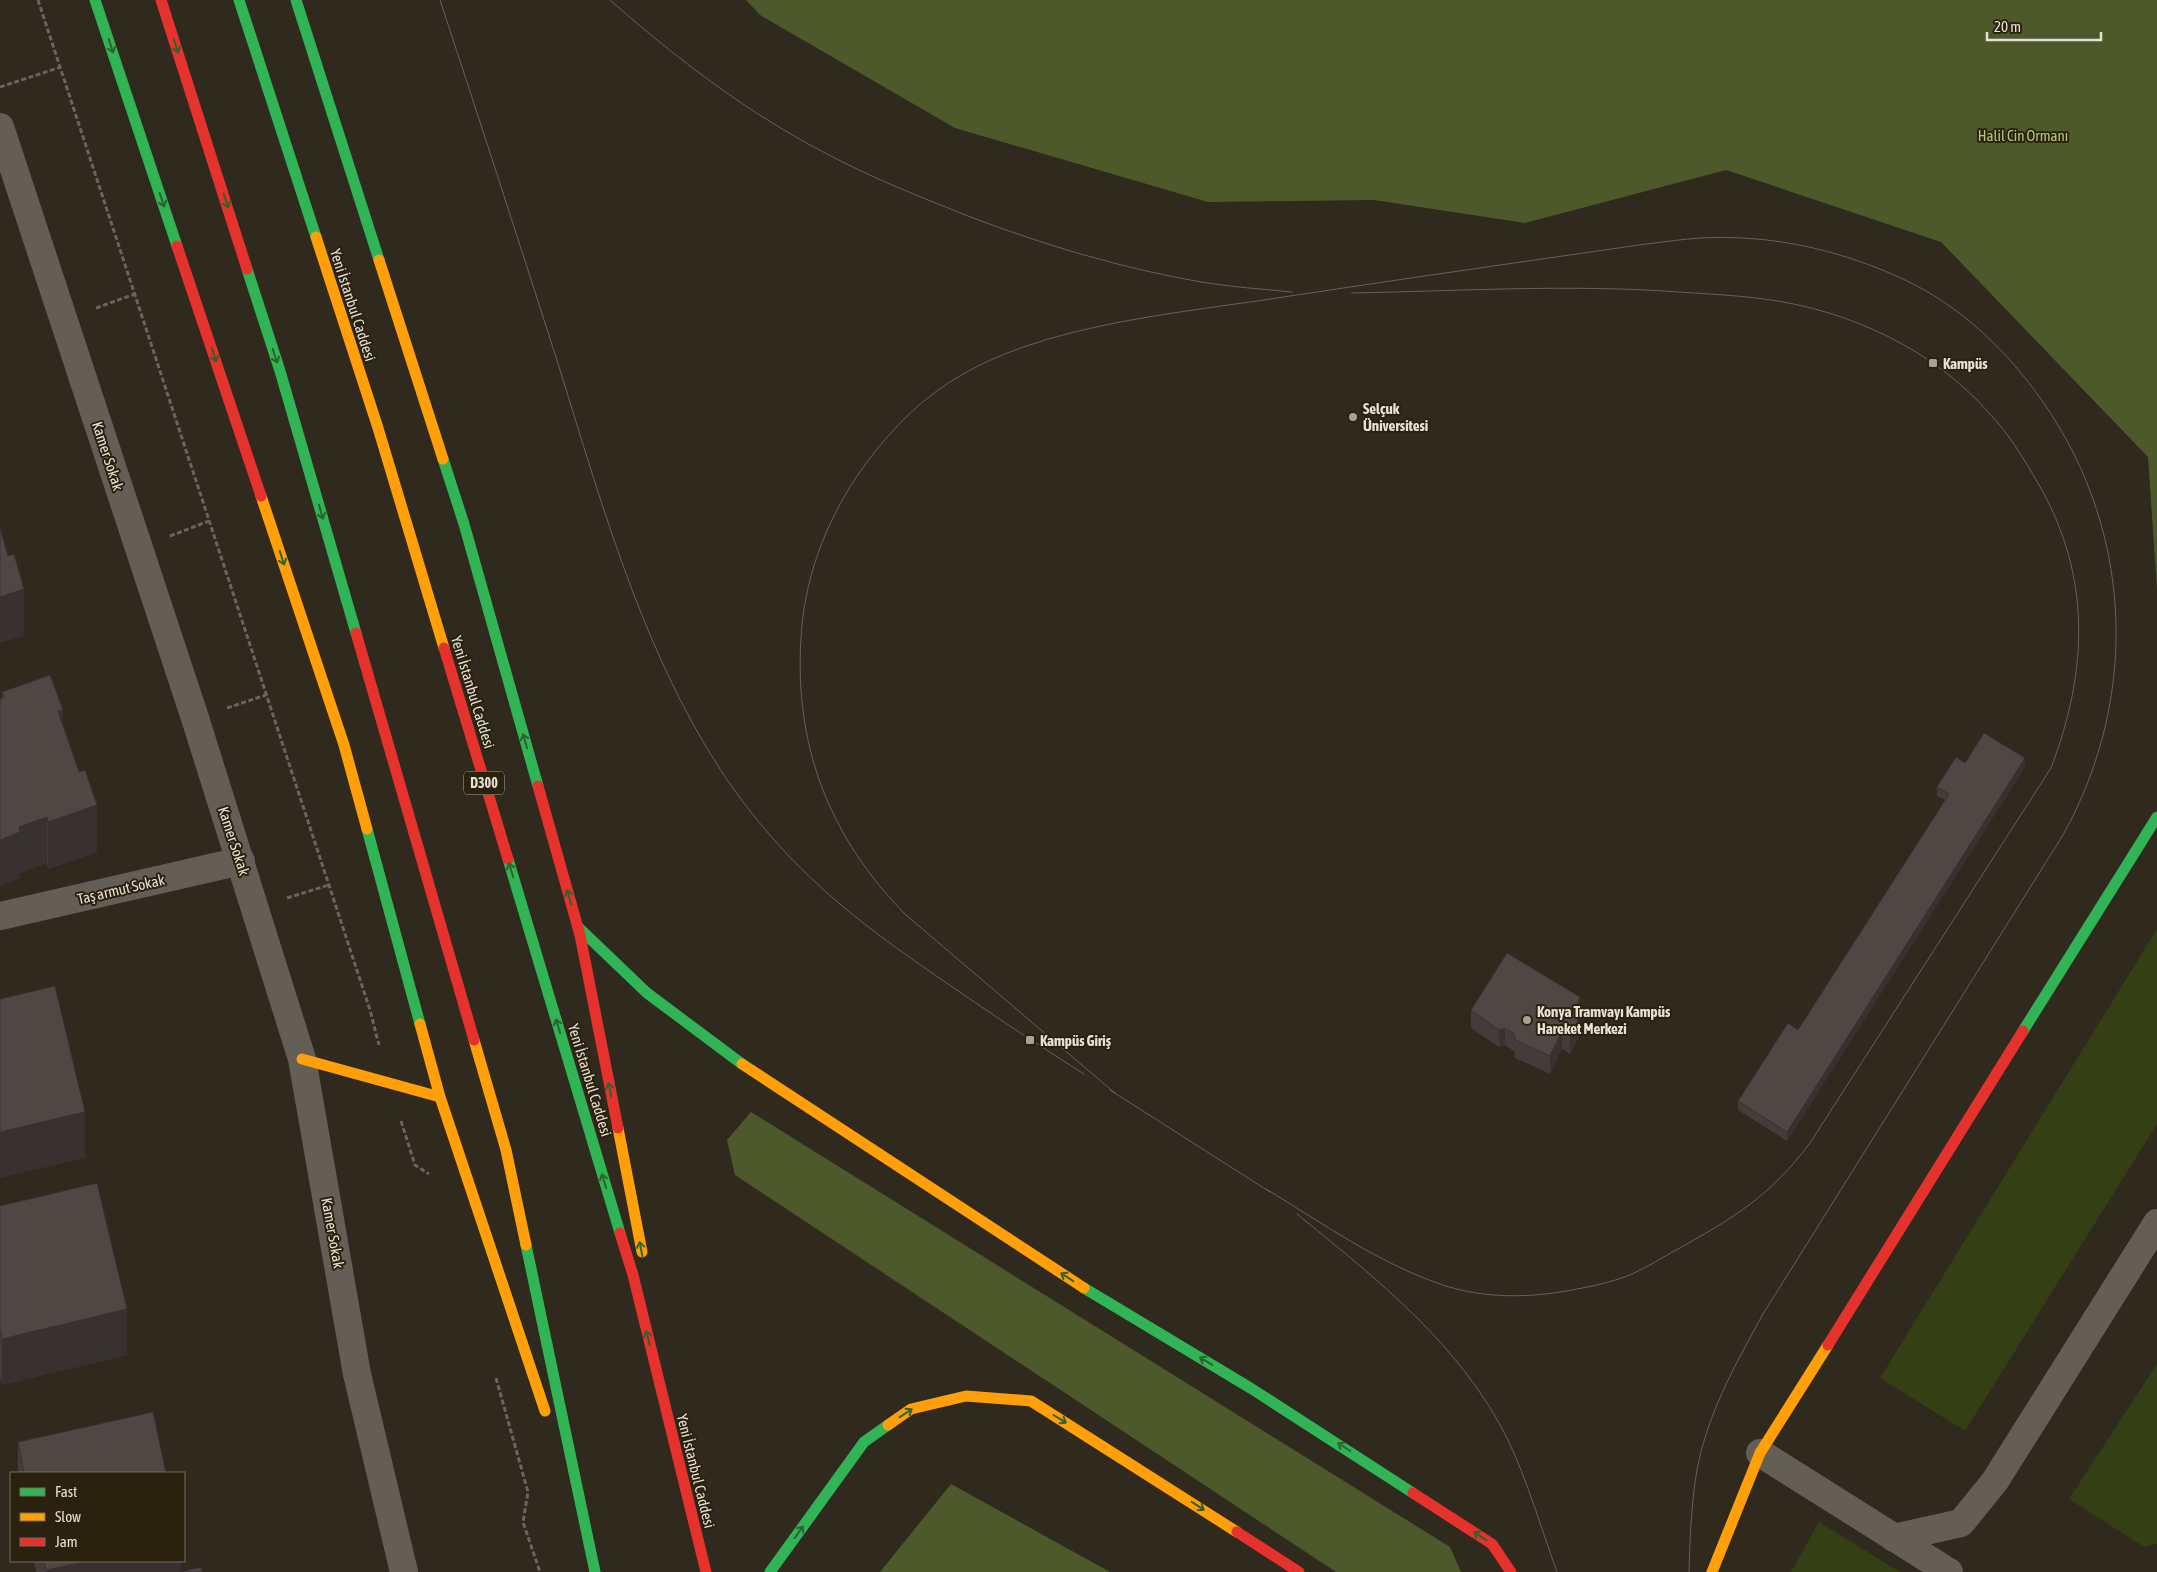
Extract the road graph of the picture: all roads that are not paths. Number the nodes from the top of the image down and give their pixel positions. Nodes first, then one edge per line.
1 (95, 0) edge
2 (161, 0) edge
3 (239, 0) edge
4 (296, 0) edge
5 (0, 128) edge
6 (2157, 817) edge
7 (241, 861) junction
8 (0, 916) edge
9 (578, 927) junction
10 (302, 1059) junction
11 (440, 1097) junction
12 (2157, 1223) edge
13 (645, 1266) dead end
14 (650, 1295) dead end
15 (1760, 1453) junction
16 (585, 1530) junction
17 (698, 1538) junction
18 (1894, 1538) junction
19 (404, 1572) edge
20 (595, 1572) edge
21 (706, 1572) edge
22 (770, 1572) edge
23 (1299, 1572) edge
24 (1511, 1572) edge
25 (1712, 1572) edge
26 (1949, 1572) edge

1 -> 11 main road
2 -> 16 main road
17 -> 3 main road, Yeni İstanbul Caddesi / D300
9 -> 4 main road
5 - 7 street, Kamer Sokak
6 - 15 main road
7 - 8 street, Taş armut Sokak
7 - 10 street, Kamer Sokak
13 -> 9 main road
24 -> 9 main road
10 - 11 main road
10 - 19 street, Kamer Sokak
11 - 16 main road
12 - 18 street
14 - 17 main road
15 - 18 street
15 - 25 main road
16 - 20 main road
17 - 21 main road, Yeni İstanbul Caddesi / D300
18 - 26 street
22 -> 23 main road

